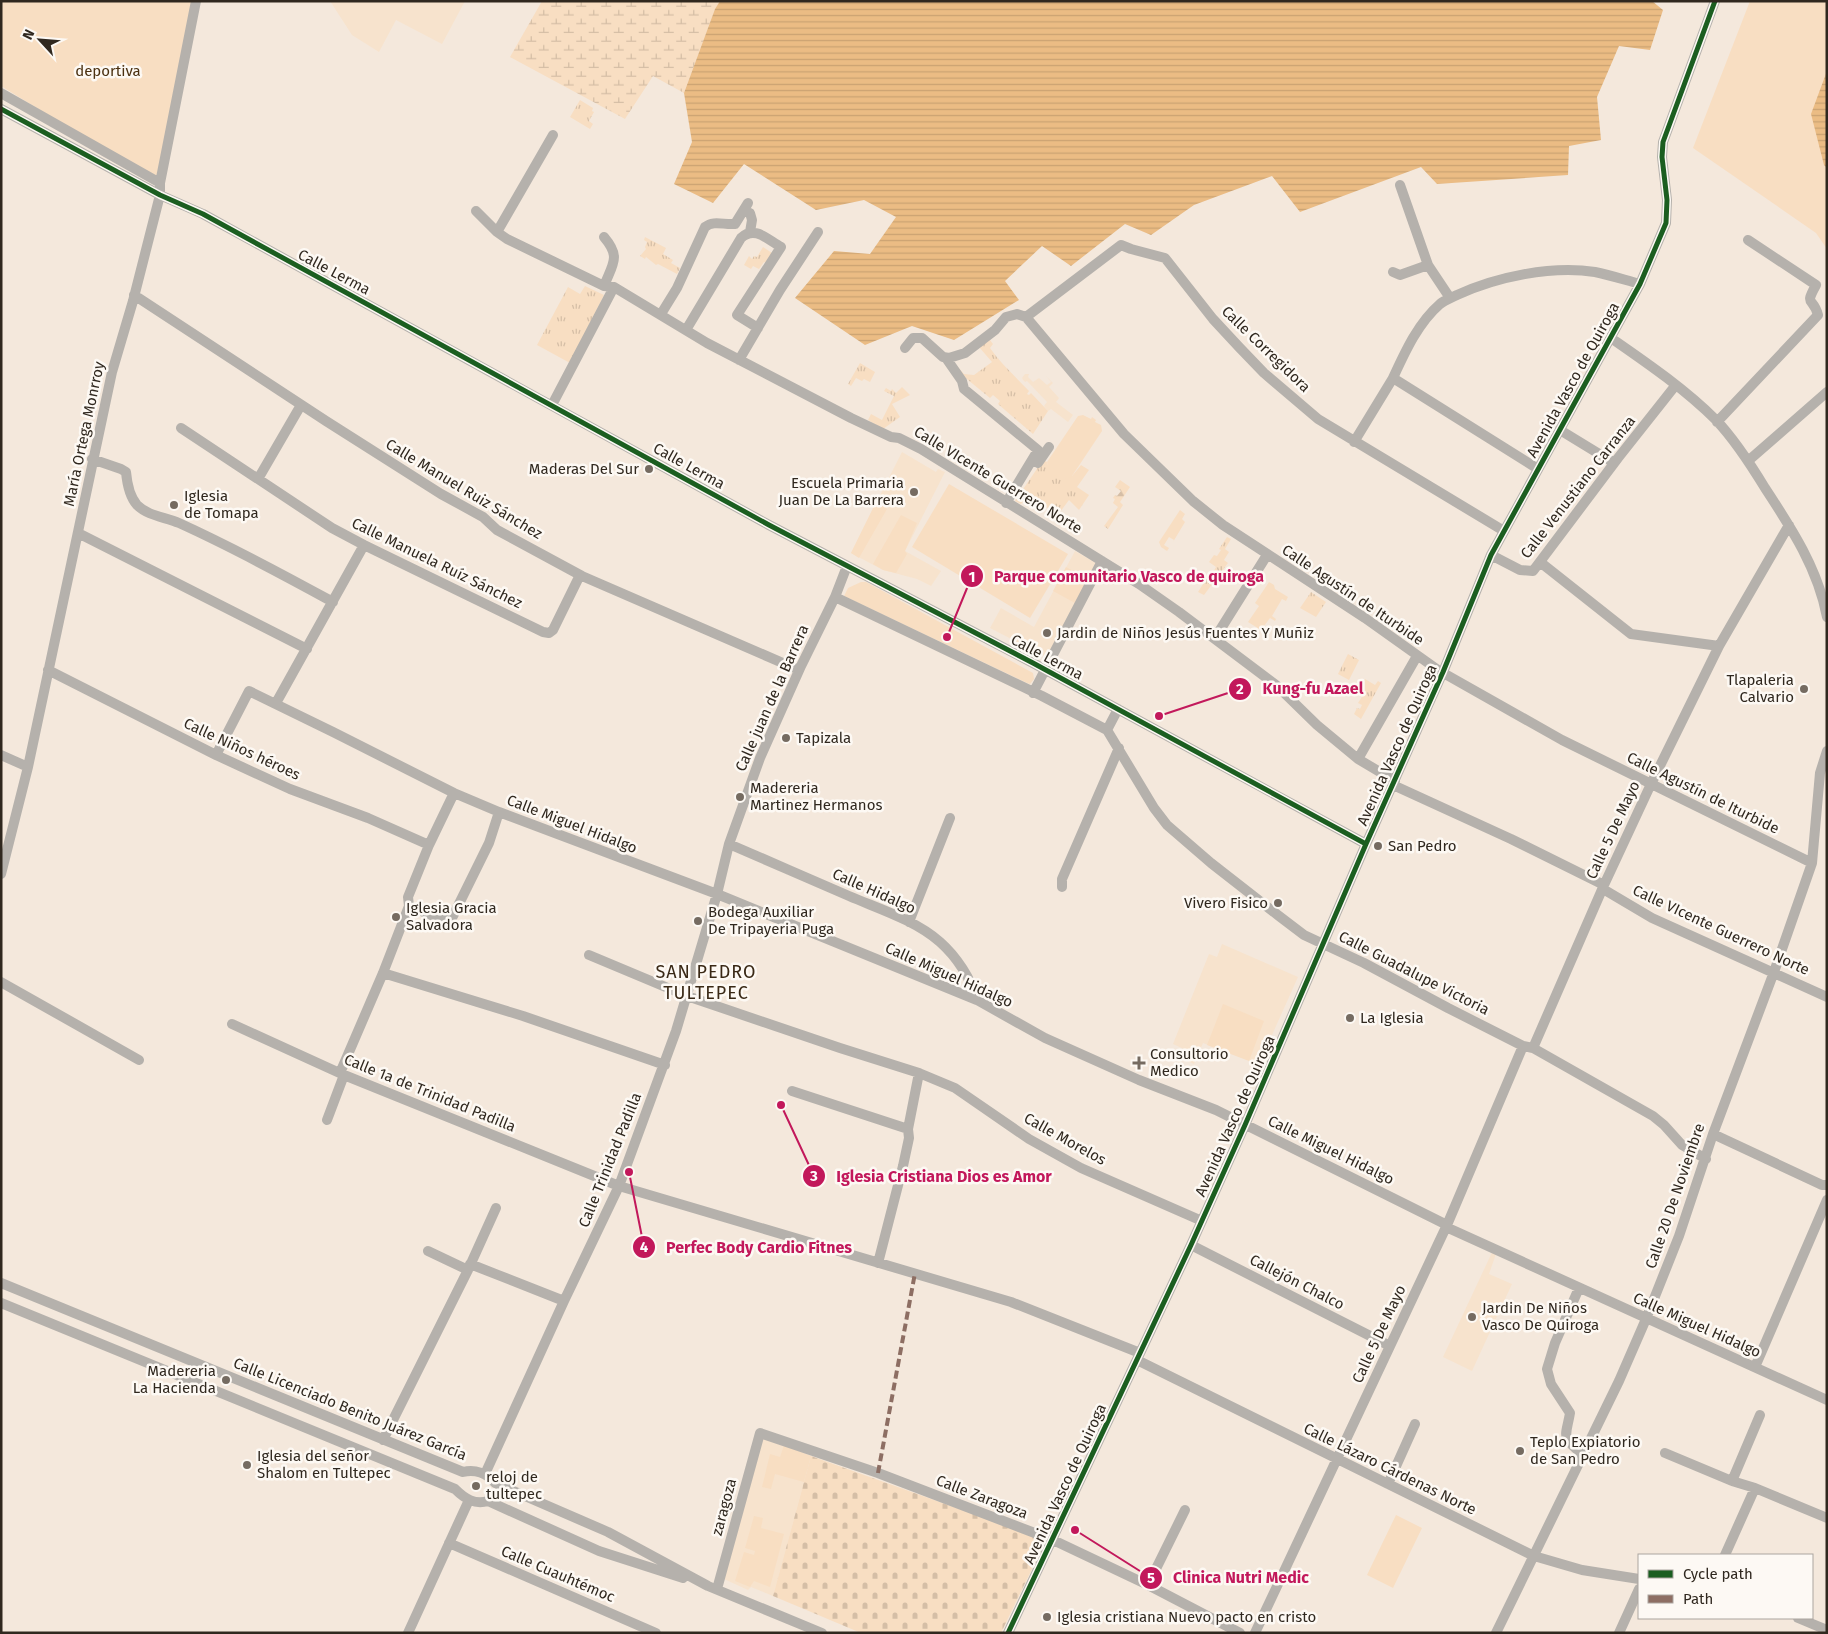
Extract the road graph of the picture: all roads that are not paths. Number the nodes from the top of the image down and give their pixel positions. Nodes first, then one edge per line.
1 (196, 1) edge
2 (1715, 1) edge
3 (1, 93) edge
4 (1, 109) edge
5 (553, 135) dead end
6 (160, 183) junction
7 (1400, 185) dead end
8 (160, 195) junction
9 (476, 212) dead end
10 (497, 232) junction
11 (750, 232) junction
12 (818, 232) dead end
13 (604, 237) dead end
14 (1748, 240) dead end
15 (1428, 265) junction
16 (1393, 272) dead end
17 (1640, 284) junction
18 (609, 286) junction
19 (134, 295) junction
20 (1450, 298) junction
21 (661, 314) junction
22 (1022, 315) junction
23 (758, 328) junction
24 (686, 330) junction
25 (1611, 338) junction
26 (905, 348) dead end
27 (946, 358) junction
28 (739, 360) junction
29 (1393, 378) junction
30 (1675, 386) junction
31 (1827, 392) edge
32 (301, 405) junction
33 (552, 406) junction
34 (1717, 422) junction
35 (181, 428) dead end
36 (1560, 430) junction
37 (1354, 442) junction
38 (1048, 448) dead end
39 (92, 459) junction
40 (1748, 461) junction
41 (1614, 463) junction
42 (1538, 469) junction
43 (258, 479) junction
44 (1008, 504) junction
45 (1789, 525) junction
46 (1504, 530) junction
47 (78, 533) junction
48 (364, 545) junction
49 (1267, 555) junction
50 (1491, 555) junction
51 (1102, 561) junction
52 (1540, 562) junction
53 (847, 566) junction
54 (580, 575) junction
55 (834, 597) junction
56 (333, 602) junction
57 (1827, 618) edge
58 (1215, 638) junction
59 (1719, 646) junction
60 (307, 649) junction
61 (1417, 656) junction
62 (48, 670) junction
63 (799, 670) junction
64 (1046, 670) junction
65 (1443, 672) junction
66 (1033, 693) junction
67 (276, 704) junction
68 (1118, 709) junction
69 (1107, 730) junction
70 (1119, 748) junction
71 (1827, 751) edge
72 (216, 755) junction
73 (1, 756) edge
74 (1358, 760) junction
75 (28, 767) junction
76 (1394, 783) junction
77 (1651, 784) junction
78 (454, 793) junction
79 (499, 812) junction
80 (1822, 814) edge
81 (950, 818) dead end
82 (729, 844) junction
83 (1366, 844) junction
84 (429, 845) junction
85 (1812, 863) junction
86 (1, 874) edge
87 (1062, 887) dead end
88 (1603, 887) junction
89 (717, 894) junction
90 (409, 906) junction
91 (909, 922) junction
92 (1323, 944) junction
93 (589, 955) dead end
94 (1774, 972) junction
95 (383, 973) junction
96 (1, 982) edge
97 (687, 996) junction
98 (1827, 997) edge
99 (976, 1000) junction
100 (232, 1024) dead end
101 (1528, 1047) junction
102 (139, 1060) dead end
103 (664, 1065) junction
104 (919, 1073) junction
105 (342, 1074) junction
106 (792, 1091) dead end
107 (327, 1120) dead end
108 (1245, 1125) junction
109 (908, 1129) junction
110 (1713, 1134) junction
111 (1706, 1159) junction
112 (1827, 1185) edge
113 (619, 1186) junction
114 (1827, 1200) edge
115 (496, 1208) dead end
116 (1202, 1221) junction
117 (1447, 1226) junction
118 (1191, 1245) junction
119 (428, 1251) dead end
120 (878, 1263) junction
121 (469, 1267) junction
122 (1, 1283) edge
123 (1579, 1288) junction
124 (564, 1301) junction
125 (2, 1306) edge
126 (1646, 1319) junction
127 (1390, 1346) junction
128 (1139, 1357) junction
129 (1755, 1367) junction
130 (213, 1370) junction
131 (206, 1386) junction
132 (1827, 1400) edge
133 (1760, 1415) dead end
134 (1415, 1424) dead end
135 (760, 1433) joint
136 (383, 1440) junction
137 (1582, 1454) junction
138 (1665, 1454) dead end
139 (1337, 1459) junction
140 (463, 1472) junction
141 (485, 1474) junction
142 (1732, 1481) junction
143 (495, 1483) junction
144 (1388, 1484) junction
145 (1755, 1488) junction
146 (455, 1489) junction
147 (469, 1500) junction
148 (488, 1501) junction
149 (1185, 1510) dead end
150 (1827, 1518) edge
151 (1053, 1540) junction
152 (449, 1544) junction
153 (1725, 1554) edge
154 (1534, 1556) junction
155 (1638, 1579) edge
156 (1148, 1585) junction
157 (712, 1587) junction
158 (1638, 1591) edge
159 (1800, 1619) edge
160 (1827, 1630) edge
161 (408, 1633) edge
162 (656, 1633) edge
163 (822, 1633) edge
164 (1008, 1633) edge
165 (1240, 1633) edge
166 (1255, 1633) edge
167 (1496, 1633) edge
168 (1619, 1633) edge

1 - 6 street, María Ortega Monrroy
2 - 17 street, Avenida Vasco de Quiroga
3 - 6 street
4 - 8 street, Calle Lerma
5 - 10 street
6 - 8 street, María Ortega Monrroy
7 - 15 street
8 - 19 street, María Ortega Monrroy
8 - 33 street, Calle Lerma
9 - 10 street, Calle VIcente Guerrero Norte
10 - 18 street, Calle VIcente Guerrero Norte
11 - 21 street
11 - 23 street
11 - 24 street
12 - 23 street
13 - 18 street
14 - 34 street
15 - 16 street
15 - 20 street
17 - 20 street
17 - 25 street, Avenida Vasco de Quiroga
18 - 21 street, Calle VIcente Guerrero Norte
18 - 33 street
19 - 32 street, Calle Manuel Ruiz Sánchez
19 - 39 street, María Ortega Monrroy
20 - 29 street
21 - 24 street, Calle VIcente Guerrero Norte
22 - 27 street
22 - 37 street, Calle Corregidora
22 - 49 street, Calle Agustín de Iturbide
23 - 28 street
24 - 28 street, Calle VIcente Guerrero Norte
25 - 30 street
25 - 36 street, Avenida Vasco de Quiroga
26 - 27 street
27 - 44 street
28 - 44 street, Calle VIcente Guerrero Norte
29 - 37 street
29 - 42 street
30 - 34 street
30 - 41 street, Calle Venustiano Carranza
31 - 40 street
32 - 43 street
32 - 54 street, Calle Manuel Ruiz Sánchez
33 - 53 street, Calle Lerma
34 - 40 street
35 - 43 street, Calle Manuela Ruíz Sánchez
36 - 41 street
36 - 42 street, Avenida Vasco de Quiroga
37 - 46 street, Calle Corregidora
38 - 44 street
39 - 47 street, María Ortega Monrroy
39 - 56 street
40 - 45 street
41 - 52 street, Calle Venustiano Carranza
42 - 46 street, Avenida Vasco de Quiroga
43 - 48 street, Calle Manuela Ruíz Sánchez
44 - 51 street, Calle VIcente Guerrero Norte
45 - 57 street
45 - 59 street, Calle 5 De Mayo
46 - 50 street, Avenida Vasco de Quiroga
47 - 60 street
47 - 62 street, María Ortega Monrroy
48 - 54 street, Calle Manuela Ruíz Sánchez
48 - 56 street
49 - 58 street
49 - 61 street, Calle Agustín de Iturbide
50 - 52 street, Calle Venustiano Carranza
50 - 65 street, Avenida Vasco de Quiroga
51 - 58 street, Calle VIcente Guerrero Norte
51 - 64 street
52 - 59 street
53 - 55 street, Calle juan de la Barrera
53 - 64 street, Calle Lerma
54 - 63 street, Calle Manuel Ruiz Sánchez
55 - 63 street, Calle juan de la Barrera
55 - 66 street, Calle Guadalupe Victoria
56 - 60 street
58 - 74 street, Calle VIcente Guerrero Norte
59 - 77 street, Calle 5 De Mayo
60 - 67 street
61 - 65 street, Calle Agustín de Iturbide
61 - 74 street
62 - 72 street, Calle Niños héroes
62 - 75 street, María Ortega Monrroy
63 - 82 street, Calle juan de la Barrera
64 - 66 street
64 - 68 street, Calle Lerma
65 - 76 street, Avenida Vasco de Quiroga
65 - 77 street, Calle Agustín de Iturbide
66 - 69 street, Calle Guadalupe Victoria
67 - 72 street, Calle Miguel Hidalgo
67 - 78 street, Calle Miguel Hidalgo
68 - 69 street
68 - 83 street, Calle Lerma
69 - 70 street, Calle Guadalupe Victoria
70 - 87 street
70 - 92 street, Calle Guadalupe Victoria
71 - 80 street, Calle 20 De Noviembre
72 - 84 street, Calle Niños héroes
73 - 75 street
74 - 76 street, Calle VIcente Guerrero Norte
75 - 86 street, María Ortega Monrroy
76 - 83 street, Avenida Vasco de Quiroga
76 - 88 street, Calle VIcente Guerrero Norte
77 - 85 street, Calle Agustín de Iturbide
77 - 88 street, Calle 5 De Mayo
78 - 79 street, Calle Miguel Hidalgo
78 - 84 street
79 - 89 street, Calle Miguel Hidalgo
79 - 90 street
80 - 85 street, Calle 20 De Noviembre
81 - 91 street
82 - 89 street, Calle Trinidad Padilla
82 - 91 street, Calle Hidalgo
83 - 92 street, Avenida Vasco de Quiroga
84 - 90 street
85 - 94 street, Calle 20 De Noviembre
88 - 94 street, Calle VIcente Guerrero Norte
88 - 101 street, Calle 5 De Mayo
89 - 97 street, Calle Trinidad Padilla
89 - 99 street, Calle Miguel Hidalgo
90 - 95 street
91 - 99 street, Calle Hidalgo
92 - 101 street, Calle Guadalupe Victoria
92 - 108 street, Avenida Vasco de Quiroga
93 - 97 street, Calle Morelos
94 - 98 street, Calle VIcente Guerrero Norte
94 - 110 street, Calle 20 De Noviembre
95 - 103 street
95 - 105 street
96 - 102 street
97 - 103 street, Calle Trinidad Padilla
97 - 104 street, Calle Morelos
99 - 108 street, Calle Miguel Hidalgo
100 - 105 street, Calle 1a de Trinidad Padilla
101 - 111 street, Calle Guadalupe Victoria
101 - 117 street, Calle 5 De Mayo
103 - 113 street, Calle Trinidad Padilla
104 - 109 street
104 - 116 street, Calle Morelos
105 - 107 street
105 - 113 street, Calle 1a de Trinidad Padilla
106 - 109 street
108 - 116 street, Avenida Vasco de Quiroga
108 - 117 street, Calle Miguel Hidalgo
109 - 120 street
110 - 111 street, Calle 20 De Noviembre
110 - 112 street
111 - 126 street, Calle 20 De Noviembre
113 - 120 street, Calle Lázaro Cárdenas Norte
113 - 124 street, Calle Trinidad Padilla
114 - 129 street
115 - 121 street
116 - 118 street, Avenida Vasco de Quiroga
117 - 123 street, Calle Miguel Hidalgo
117 - 127 street, Calle 5 De Mayo
118 - 127 street, Callejón Chalco
118 - 128 street, Avenida Vasco de Quiroga
119 - 121 street
120 - 128 street, Calle Lázaro Cárdenas Norte
121 - 124 street
121 - 136 street
122 - 130 street, Calle Licenciado Benito Juárez García
123 - 126 street, Calle Miguel Hidalgo
123 - 137 street
124 - 141 street, Calle Trinidad Padilla
125 - 131 street
126 - 129 street, Calle Miguel Hidalgo
126 - 137 street, Calle 20 De Noviembre
127 - 139 street, Calle 5 De Mayo
128 - 139 street, Calle Lázaro Cárdenas Norte
128 - 151 street, Avenida Vasco de Quiroga
129 - 132 street, Calle Miguel Hidalgo
130 - 131 street
130 - 136 street, Calle Licenciado Benito Juárez García
131 - 146 street
133 - 142 street
134 - 144 street
135 - 151 street, Calle Zaragoza
135 - 157 street, zaragoza
136 - 140 street, Calle Licenciado Benito Juárez García
137 - 154 street, Calle 20 De Noviembre
138 - 142 street
139 - 144 street, Calle Lázaro Cárdenas Norte
139 - 166 street, Calle 5 De Mayo
140 - 141 street, Calle Licenciado Benito Juárez García
140 - 146 street
141 - 143 street
142 - 145 street
143 - 148 street
143 - 157 street
144 - 154 street, Calle Lázaro Cárdenas Norte
145 - 150 street
145 - 153 street
146 - 147 street
147 - 148 street
147 - 152 street
148 - 157 street
149 - 156 street
151 - 156 street, Calle Zaragoza
151 - 164 street, Avenida Vasco de Quiroga
152 - 161 street
152 - 162 street, Calle Cuauhtémoc
154 - 155 street, Calle Lázaro Cárdenas Norte
154 - 167 street, Calle 20 De Noviembre
156 - 165 street, Calle Zaragoza
157 - 163 street
158 - 168 street
159 - 160 street

